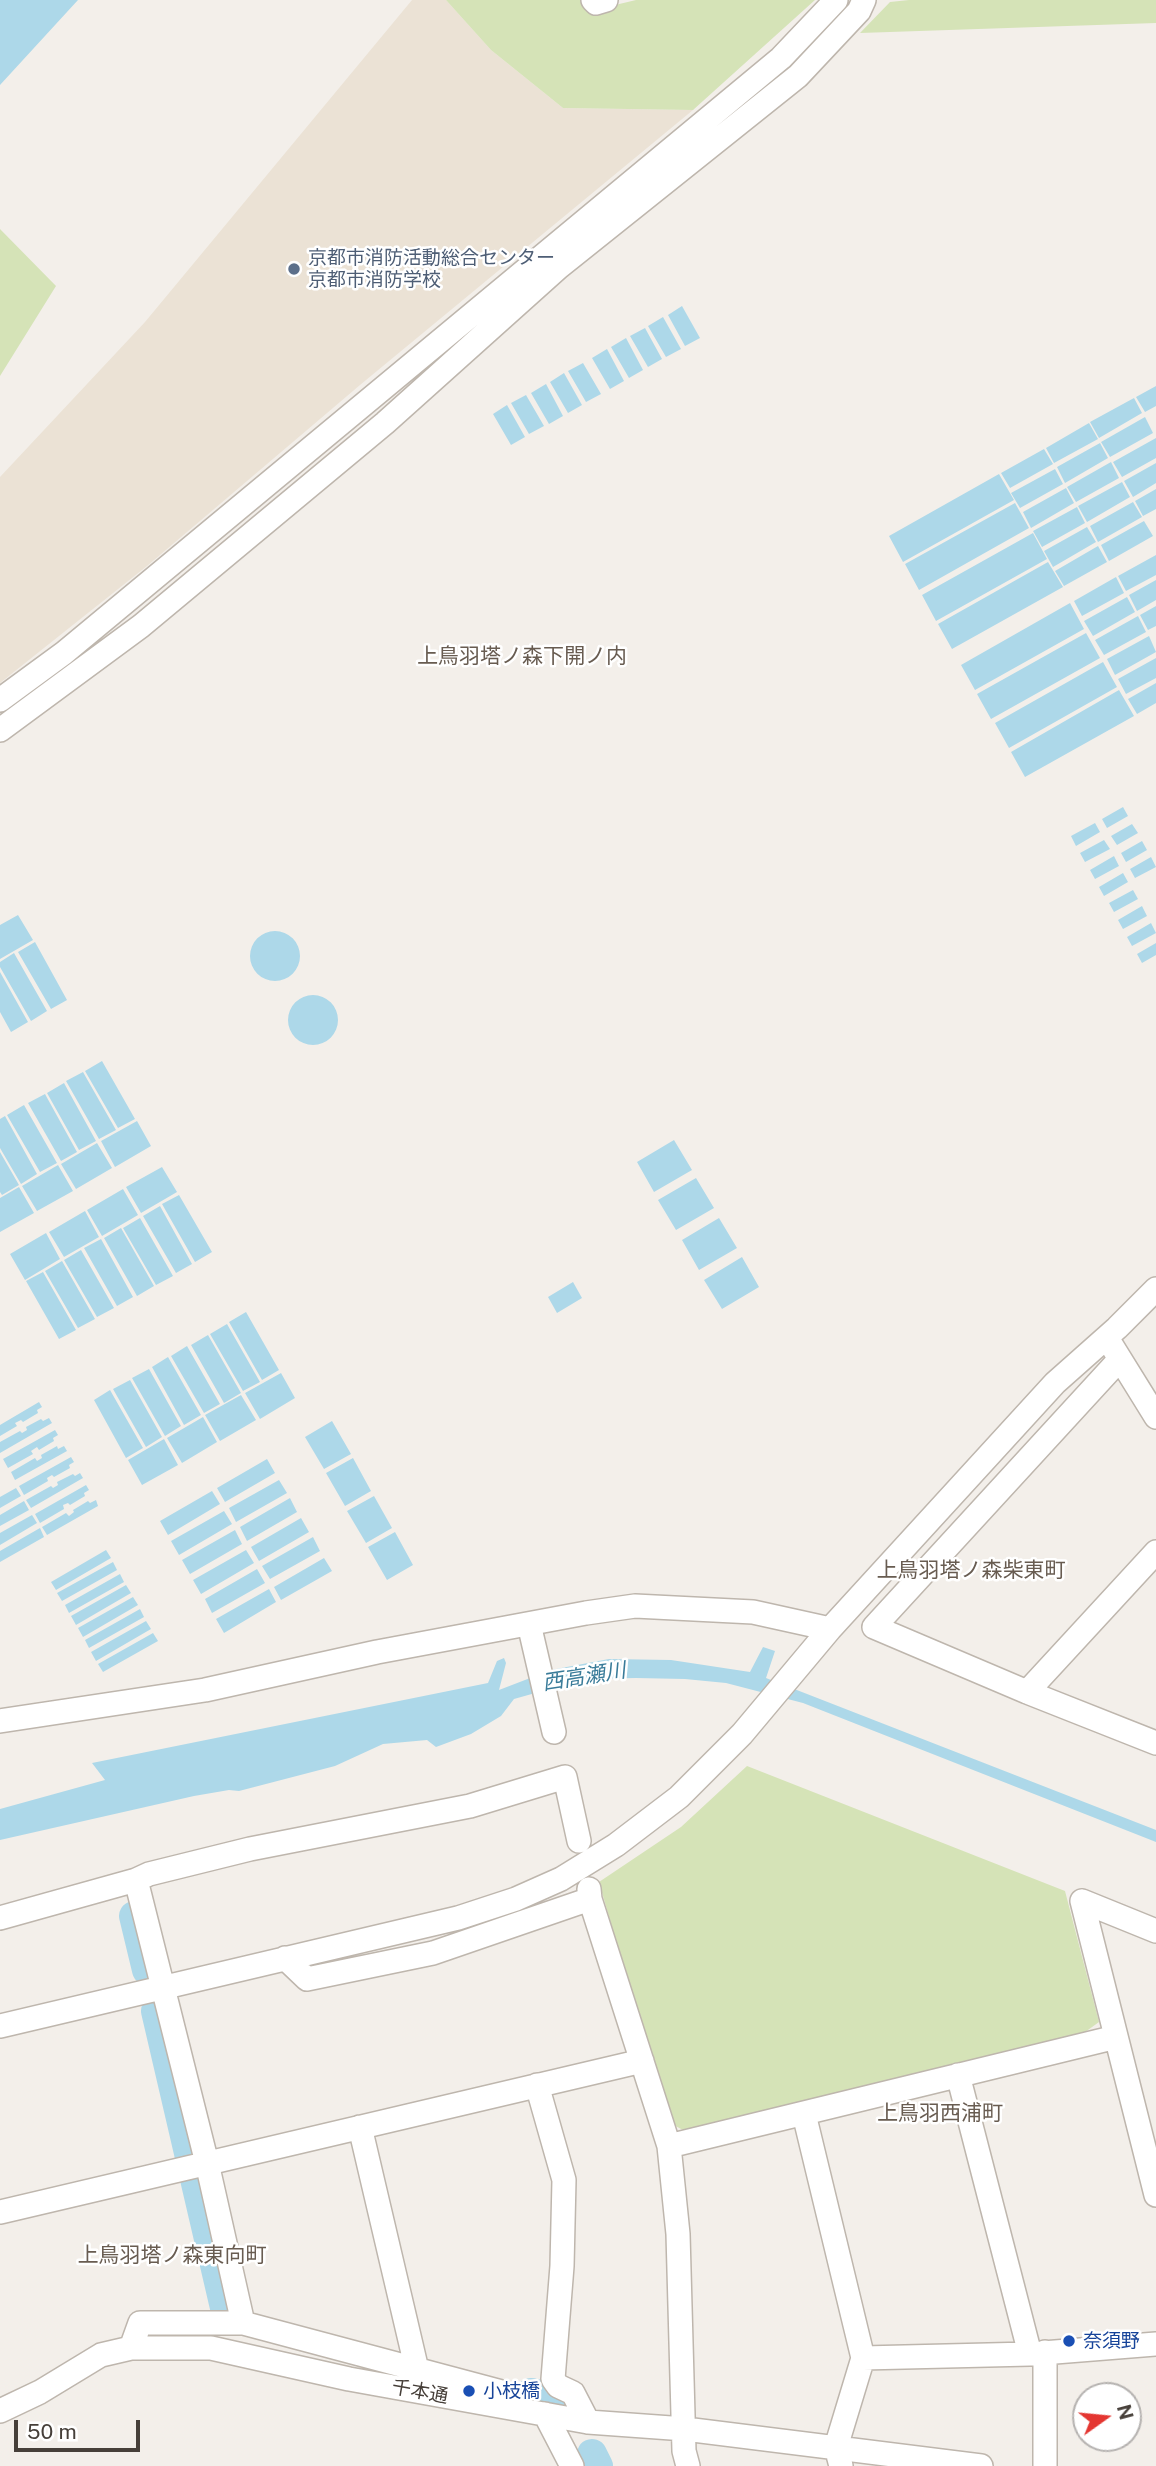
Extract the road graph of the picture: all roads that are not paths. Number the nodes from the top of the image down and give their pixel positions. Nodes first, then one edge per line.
1 (593, 0) edge
2 (606, 0) edge
3 (836, 0) edge
4 (864, 0) edge
5 (0, 700) edge
6 (0, 730) edge
7 (1156, 1289) edge
8 (1107, 1338) junction
9 (1120, 1359) junction
10 (1156, 1417) edge
11 (1156, 1552) edge
12 (830, 1629) junction
13 (530, 1630) junction
14 (1027, 1692) junction
15 (0, 1721) edge
16 (554, 1732) dead end
17 (1156, 1744) edge
18 (579, 1841) dead end
19 (136, 1880) junction
20 (0, 1917) edge
21 (1156, 1931) edge
22 (285, 1958) junction
23 (163, 1987) junction
24 (0, 2026) edge
25 (1116, 2037) junction
26 (642, 2061) junction
27 (958, 2075) junction
28 (537, 2085) junction
29 (804, 2114) junction
30 (360, 2127) junction
31 (669, 2146) junction
32 (197, 2165) junction
33 (1156, 2195) edge
34 (0, 2212) edge
35 (243, 2323) junction
36 (1156, 2344) edge
37 (131, 2348) junction
38 (1038, 2353) junction
39 (863, 2358) junction
40 (417, 2370) junction
41 (517, 2409) junction
42 (0, 2411) edge
43 (545, 2414) junction
44 (588, 2422) junction
45 (685, 2429) junction
46 (838, 2457) edge
47 (572, 2466) edge
48 (688, 2466) edge
49 (981, 2466) edge
50 (1045, 2466) edge

1 - 2 street
3 - 5 street
4 - 6 street
7 - 8 street
8 - 9 street
8 - 12 street
9 - 10 street
9 - 14 street
11 - 14 street
12 - 13 street
12 - 22 street
13 - 15 street
13 - 16 street
14 - 17 street
18 - 19 street
19 - 20 street
19 - 23 street
21 - 25 street
22 - 23 street
22 - 26 street
23 - 24 street
23 - 32 street
25 - 27 street
25 - 33 street
26 - 28 street
26 - 31 street
27 - 29 street
27 - 38 street
28 - 30 street
28 - 44 street
29 - 31 street
29 - 39 street
30 - 32 street
30 - 40 street
31 - 45 street
32 - 34 street
32 - 35 street
35 - 37 street
35 - 40 street
36 - 38 street
37 - 41 street, 千本通
37 - 42 street, 千本通
38 - 39 street
38 - 50 street
39 - 46 street
40 - 41 street
41 - 43 street, 千本通
43 - 44 street, 千本通
43 - 47 street
44 - 45 street, 千本通
45 - 46 street, 千本通
45 - 48 street
46 - 49 street, 千本通

